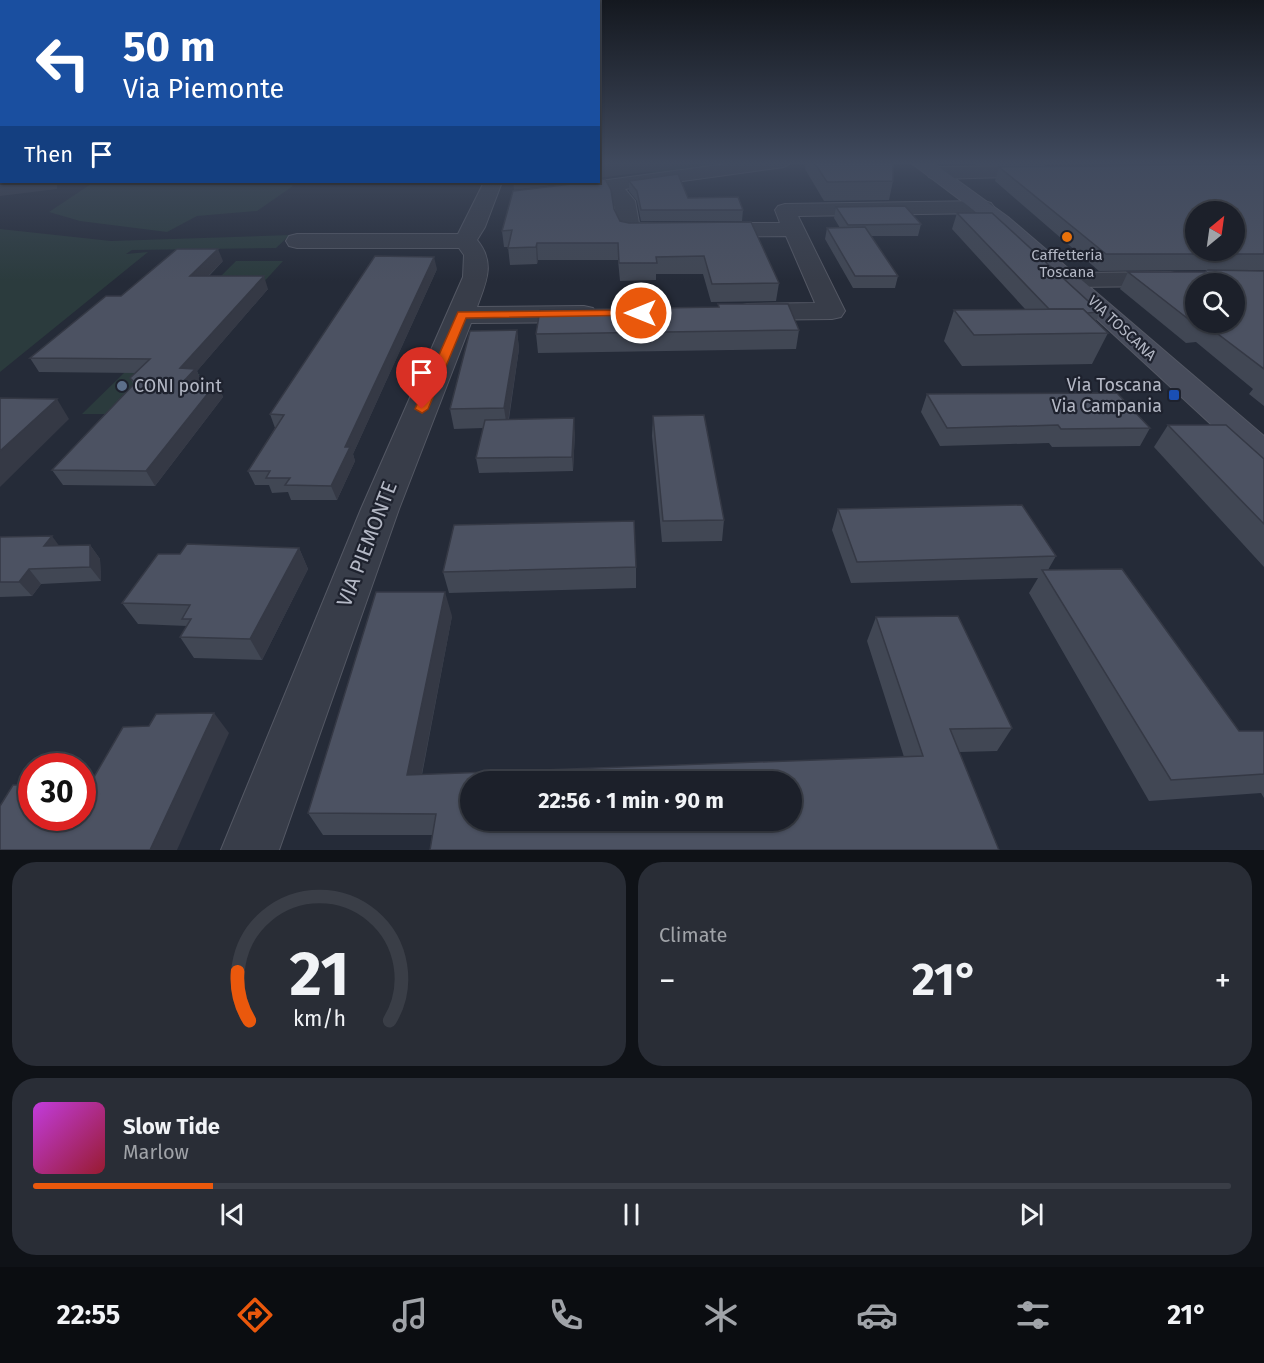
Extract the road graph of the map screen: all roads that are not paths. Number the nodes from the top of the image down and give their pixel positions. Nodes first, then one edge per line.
1 (489, 202) edge
2 (625, 202) edge
3 (976, 202) edge
4 (984, 207) junction
5 (793, 229) junction
6 (297, 241) dead end
7 (465, 241) junction
8 (1185, 279) edge
9 (1070, 280) junction
10 (725, 312) edge
11 (605, 313) edge
12 (461, 315) junction
13 (1264, 454) edge
14 (250, 850) edge

1 - 7 street
2 - 5 street
3 - 4 street, VIA TOSCANA
4 - 5 street
4 - 9 street, VIA TOSCANA
5 - 10 street
6 - 7 street
7 - 12 street, VIA PIEMONTE
8 - 9 street
9 - 13 street, VIA TOSCANA
11 - 12 street
12 - 14 street, VIA PIEMONTE

